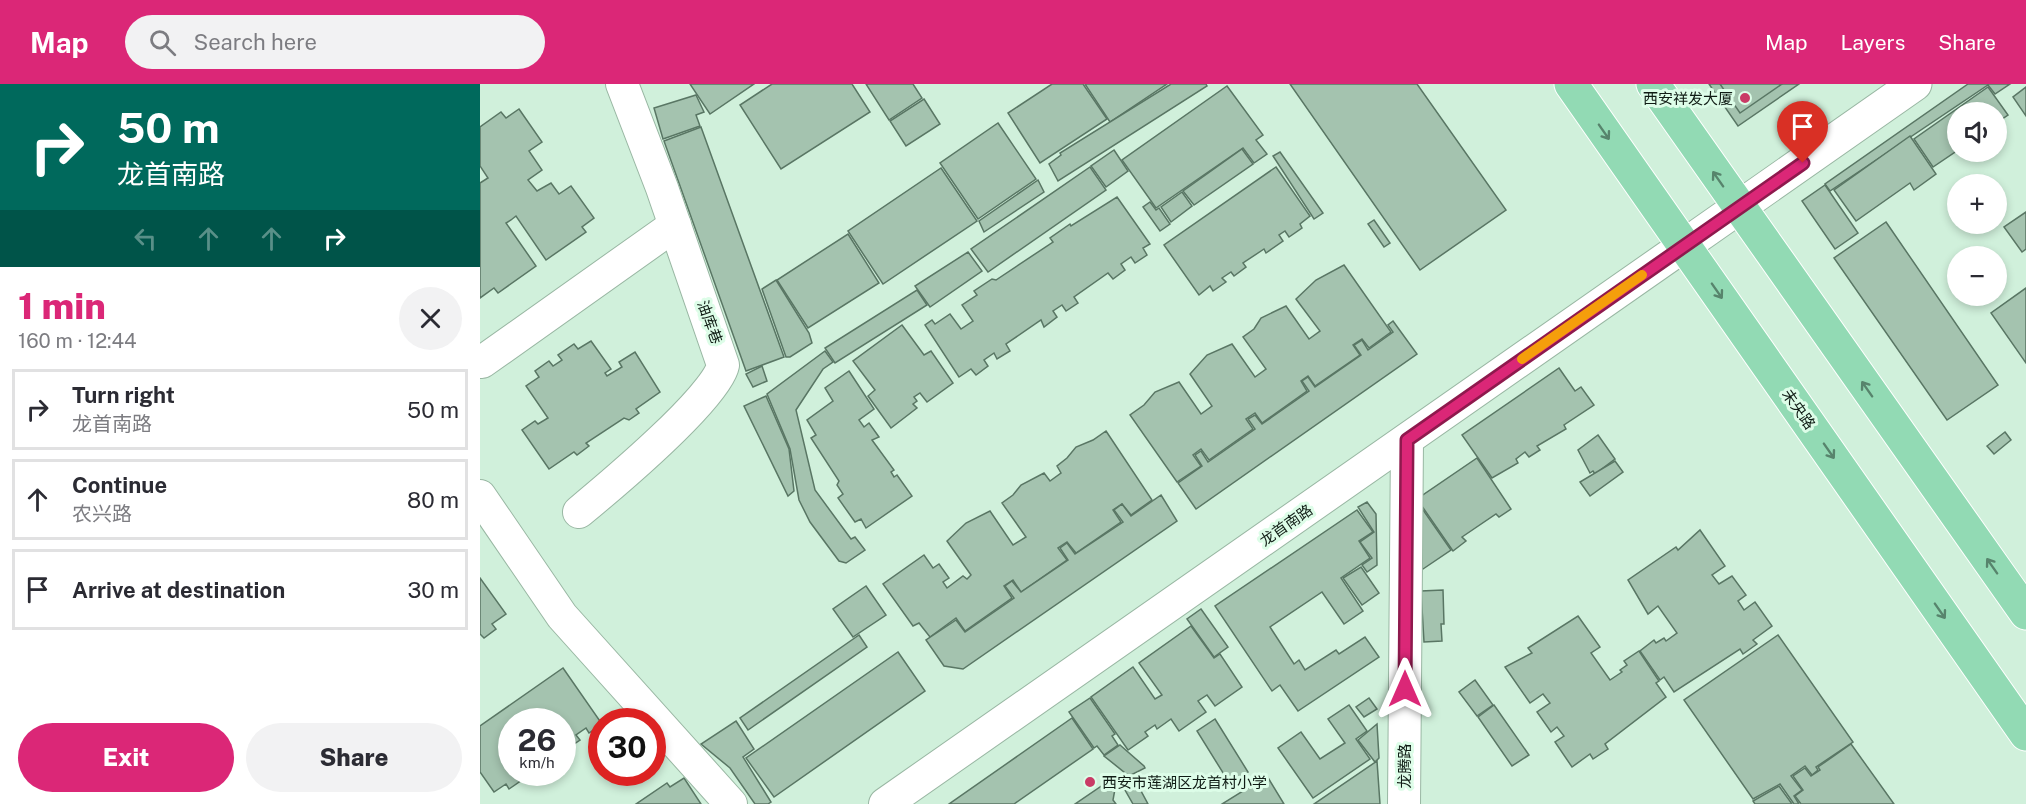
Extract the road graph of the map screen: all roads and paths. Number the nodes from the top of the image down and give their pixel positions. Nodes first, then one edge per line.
1 (622, 84) edge
2 (1571, 84) edge
3 (1653, 84) edge
4 (1915, 84) edge
5 (1738, 208) junction
6 (675, 225) junction
7 (1685, 244) junction
8 (482, 362) dead end
9 (1407, 440) junction
10 (480, 496) edge
11 (579, 512) dead end
12 (2026, 613) edge
13 (2026, 734) edge
14 (731, 804) edge
15 (885, 804) edge
16 (1404, 804) edge

1 - 6 street, 油库巷
2 -> 7 main road, 未央路
5 -> 3 main road
4 - 5 street
5 - 7 street
12 -> 5 main road
6 - 8 street
6 - 11 street, 油库巷
7 - 9 street, 龙首南路
7 -> 13 main road, 未央路
9 - 15 street, 龙首南路
9 - 16 street, 龙腾路
10 - 14 street

